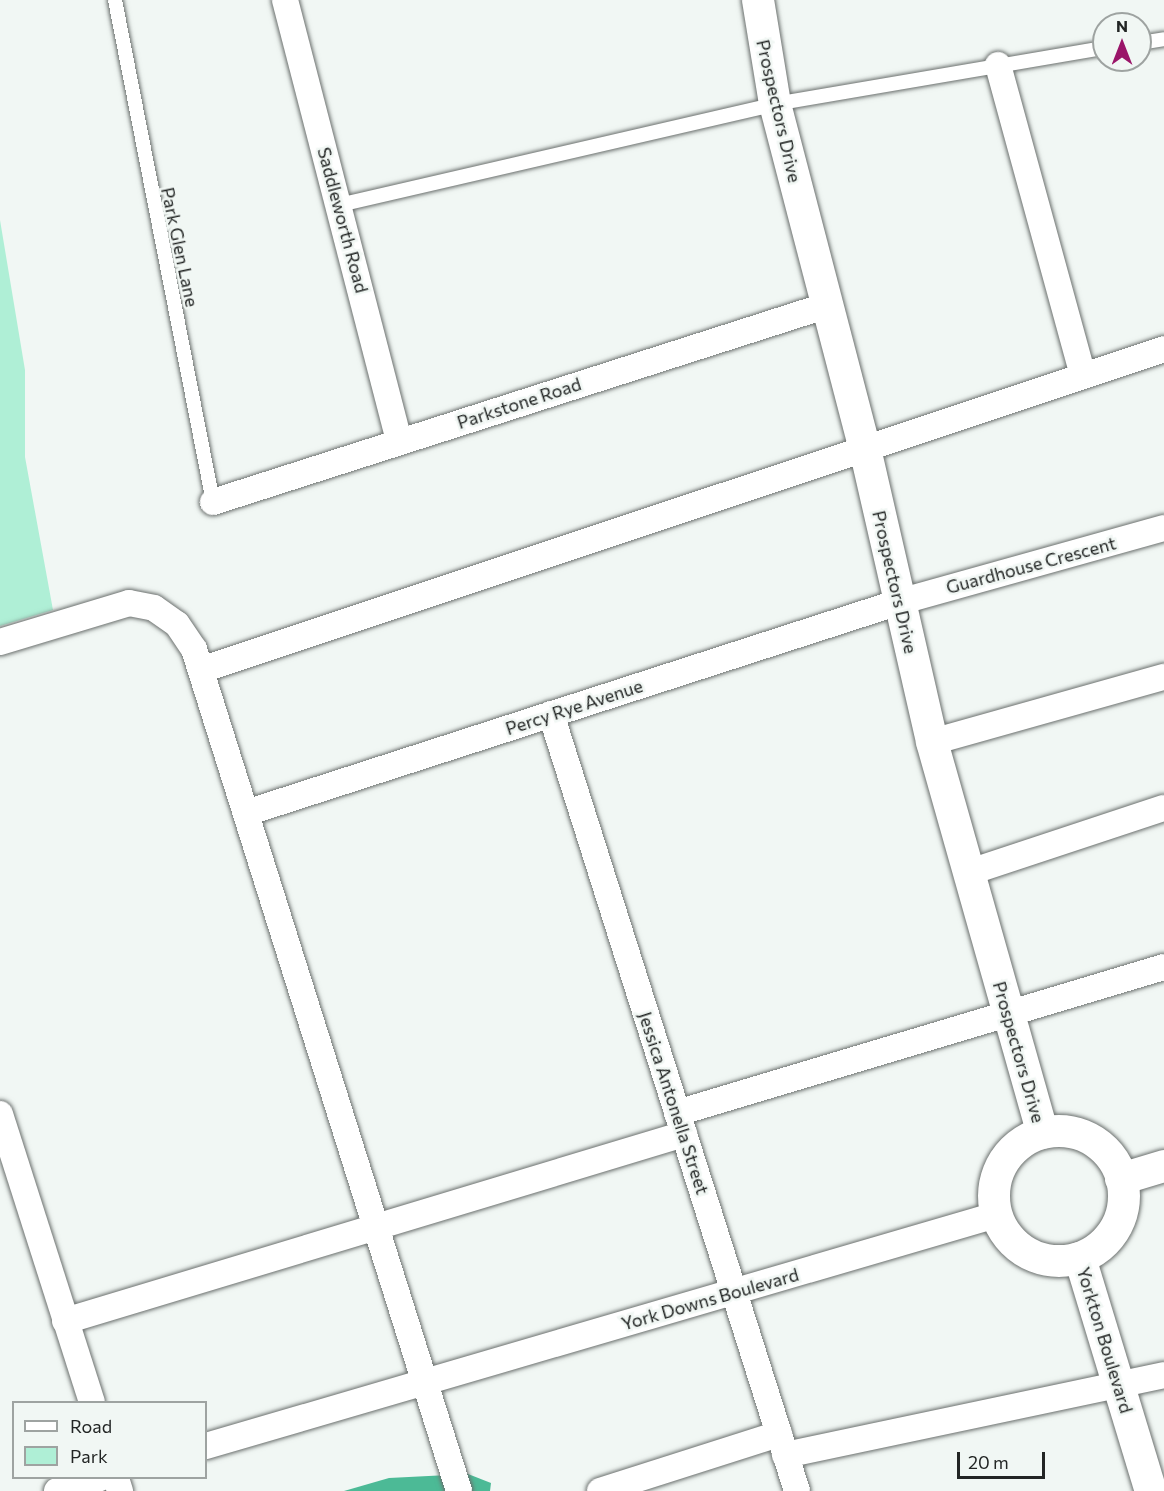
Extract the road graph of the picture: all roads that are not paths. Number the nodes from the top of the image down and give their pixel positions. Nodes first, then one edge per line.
1 (115, 0) edge
2 (285, 0) edge
3 (745, 0) edge
4 (759, 14) edge
5 (1092, 50) edge
6 (998, 65) junction
7 (775, 104) junction
8 (339, 205) junction
9 (825, 306) junction
10 (1164, 349) edge
11 (1083, 376) junction
12 (399, 441) junction
13 (866, 453) junction
14 (213, 502) joint
15 (1164, 528) edge
16 (899, 602) junction
17 (0, 642) edge
18 (201, 670) junction
19 (1164, 677) edge
20 (551, 714) junction
21 (933, 742) junction
22 (1164, 808) edge
23 (249, 812) junction
24 (967, 873) junction
25 (1164, 967) edge
26 (1008, 1014) junction
27 (0, 1114) edge
28 (681, 1124) junction
29 (1043, 1133) junction
30 (1164, 1166) edge
31 (1121, 1179) junction
32 (996, 1215) junction
33 (375, 1224) junction
34 (1080, 1258) junction
35 (734, 1292) junction
36 (65, 1321) junction
37 (1164, 1376) edge
38 (424, 1382) junction
39 (1119, 1386) junction
40 (92, 1401) edge
41 (782, 1445) junction
42 (207, 1446) edge
43 (97, 1479) edge
44 (57, 1491) edge
45 (459, 1491) edge
46 (600, 1491) edge
47 (797, 1491) edge
48 (1151, 1491) edge

1 - 14 lane, Park Glen Lane
2 - 8 street, Saddleworth Road
3 - 4 street, Prospectors Drive
4 - 7 street, Prospectors Drive
5 - 6 lane
6 - 7 lane
6 - 11 street
7 - 8 lane
7 - 9 street, Prospectors Drive
8 - 12 street, Saddleworth Road
9 - 12 street, Parkstone Road
9 - 13 street, Prospectors Drive
10 - 11 street
11 - 13 street
12 - 14 street, Parkstone Road
13 - 16 street, Prospectors Drive
13 - 18 street
15 - 16 street, Guardhouse Crescent
16 - 20 street, Percy Rye Avenue
16 - 21 street, Prospectors Drive
17 - 18 street
18 - 23 street
19 - 21 street
20 - 23 street, Percy Rye Avenue
20 - 28 street, Jessica Antonella Street
21 - 24 street, Prospectors Drive
22 - 24 street
23 - 33 street
24 - 26 street, Prospectors Drive
25 - 26 street
26 - 28 street
26 - 29 street, Prospectors Drive
27 - 36 street
28 - 33 street
28 - 35 street, Jessica Antonella Street
29 - 31 street
29 - 32 street
30 - 31 street
31 - 34 street
32 - 34 street
32 - 35 street, York Downs Boulevard
33 - 36 street
33 - 38 street
34 - 39 street, Yorkton Boulevard
35 - 38 street, York Downs Boulevard
35 - 41 street, Jessica Antonella Street
36 - 40 street
37 - 39 street
38 - 42 street, York Downs Boulevard
38 - 45 street
39 - 41 street
39 - 48 street, Yorkton Boulevard
41 - 46 street
41 - 47 street, Jessica Antonella Street
43 - 44 street

